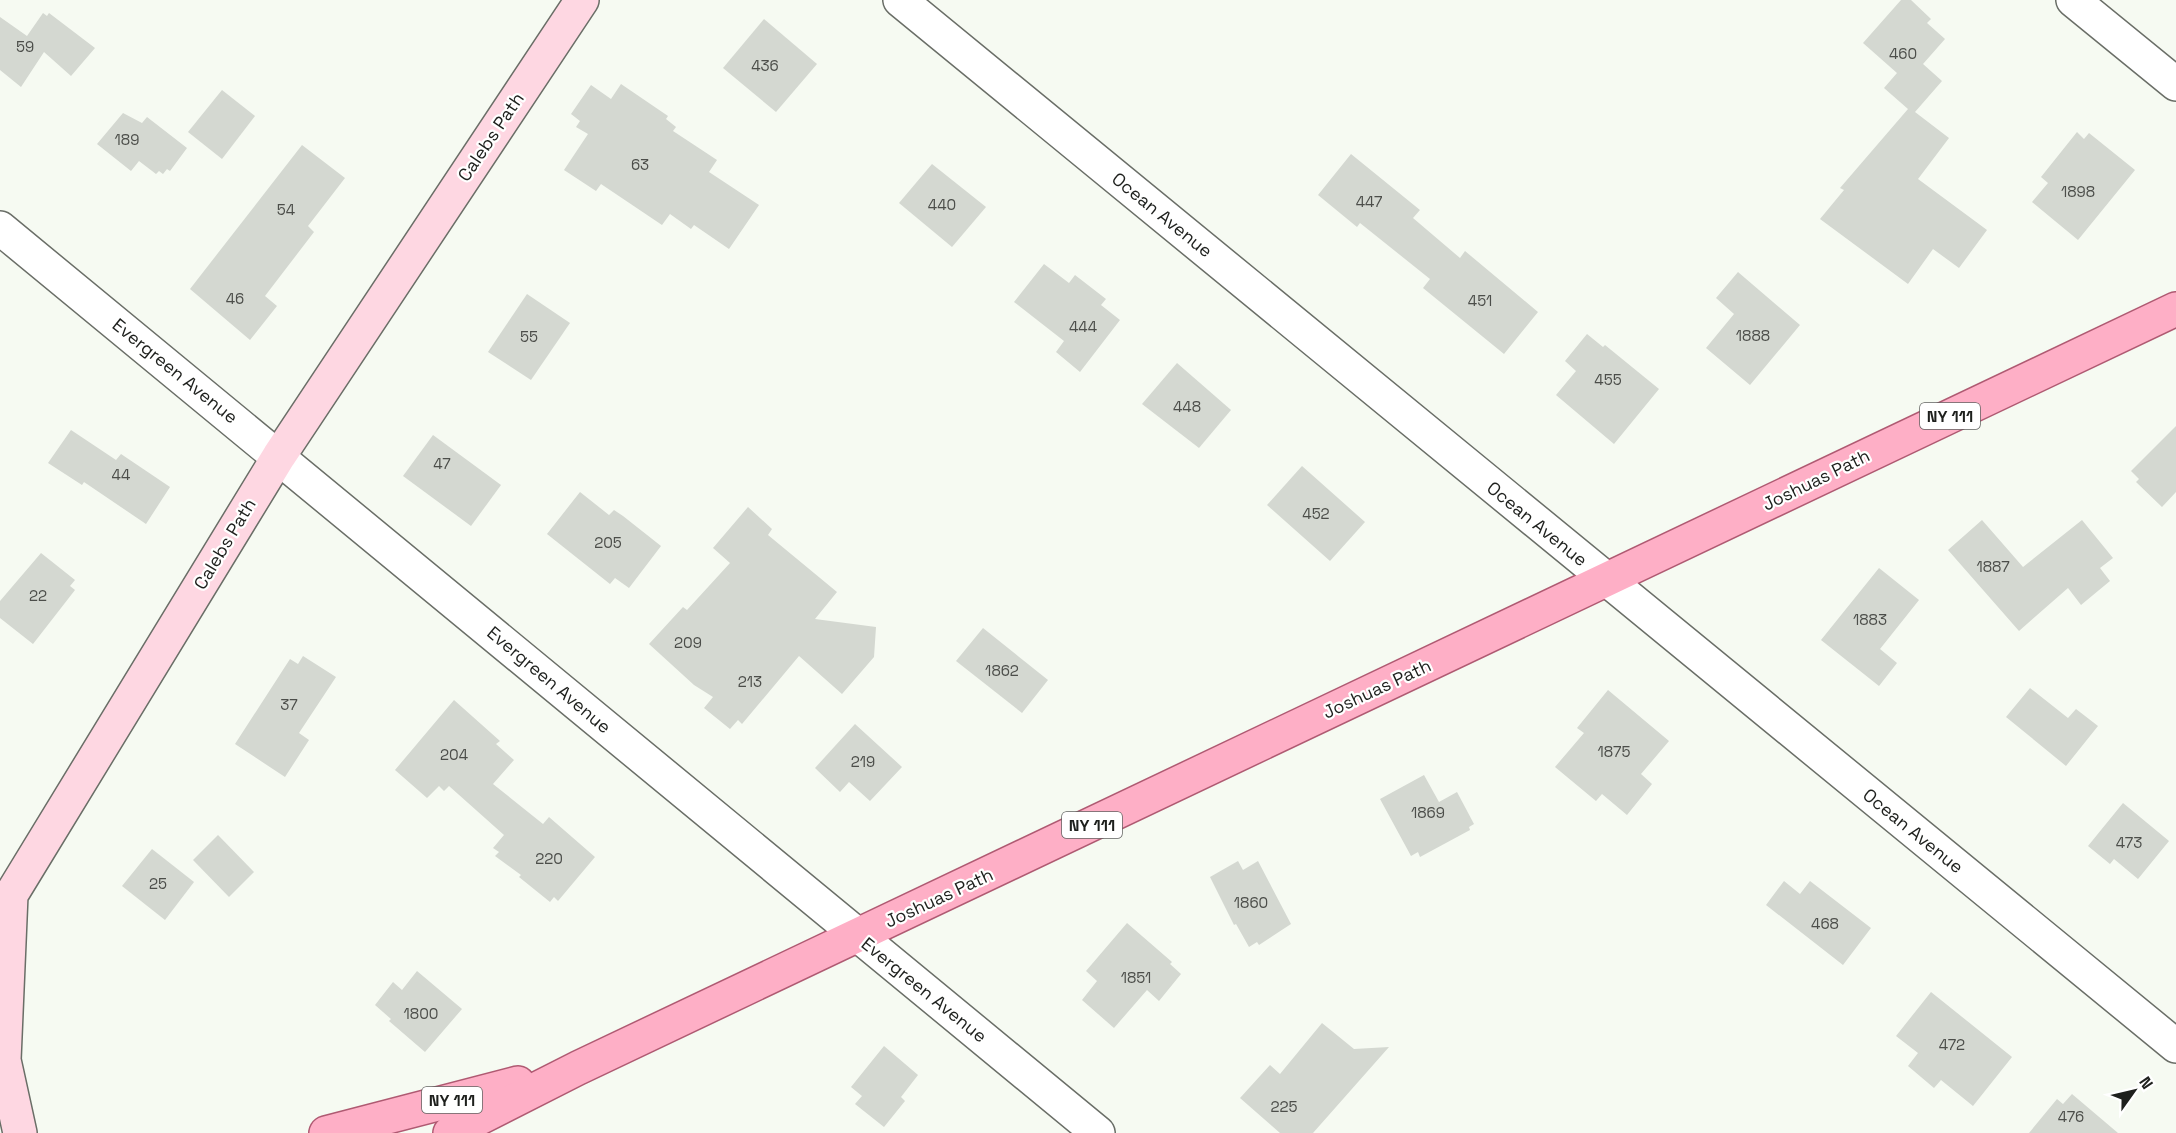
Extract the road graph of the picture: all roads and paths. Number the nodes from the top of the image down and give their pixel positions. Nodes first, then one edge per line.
1 (582, 0) edge
2 (900, 0) edge
3 (2073, 0) edge
4 (2176, 84) edge
5 (0, 228) edge
6 (2176, 309) edge
7 (279, 456) junction
8 (1606, 581) junction
9 (858, 937) junction
10 (2176, 1046) edge
11 (578, 1068) junction
12 (20, 1133) edge
13 (326, 1133) edge
14 (450, 1133) edge
15 (1098, 1133) edge

1 - 7 street, Calebs Path
2 - 8 street, Ocean Avenue
3 - 4 street
5 - 7 street, Evergreen Avenue
6 - 8 main road, Joshuas Path / NY 111
7 - 9 street, Evergreen Avenue
7 - 12 street, Calebs Path
8 - 9 main road, Joshuas Path / NY 111
8 - 10 street, Ocean Avenue
9 - 11 main road, Joshuas Path / NY 111
9 - 15 street, Evergreen Avenue
11 - 13 main road, Joshuas Path / NY 111
11 - 14 main road, Joshuas Path / NY 111

